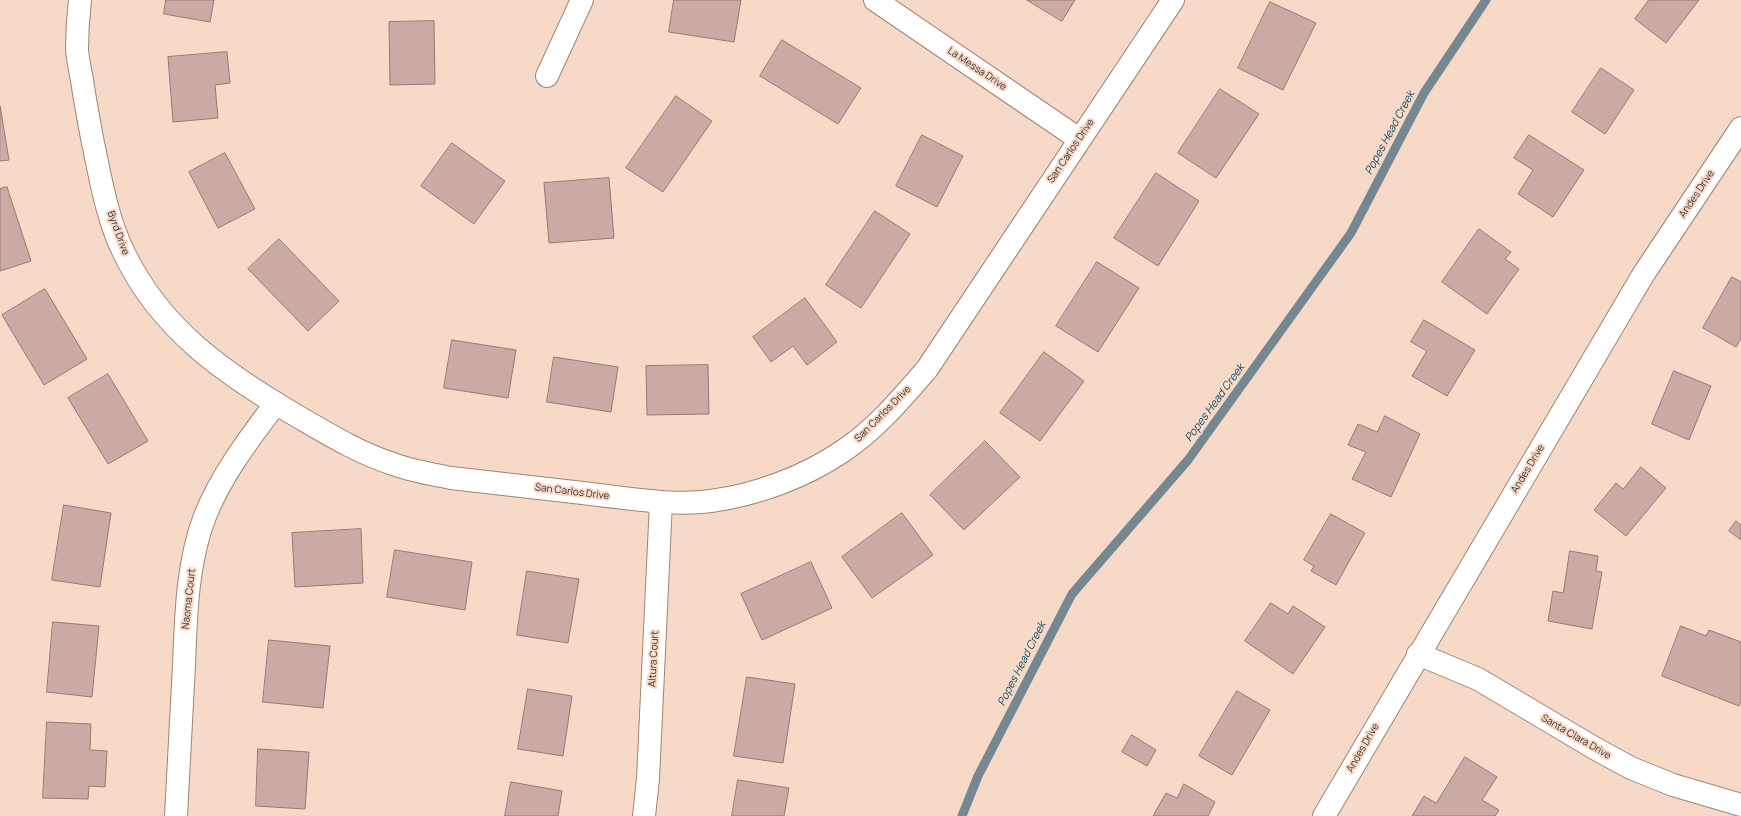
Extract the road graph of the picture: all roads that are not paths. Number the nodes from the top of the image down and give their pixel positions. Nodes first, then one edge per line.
1 (80, 0) edge
2 (582, 0) edge
3 (875, 0) edge
4 (1173, 0) edge
5 (547, 76) dead end
6 (1741, 128) edge
7 (1079, 139) junction
8 (276, 403) junction
9 (661, 502) junction
10 (1418, 654) junction
11 (1741, 805) edge
12 (176, 816) edge
13 (644, 816) edge
14 (1324, 816) edge

1 - 8 street, Byrd Drive
2 - 5 street
3 - 7 street, La Messa Drive
4 - 7 street, San Carlos Drive
6 - 10 street, Andes Drive
7 - 9 street, San Carlos Drive
8 - 9 street, San Carlos Drive
8 - 12 street, Naoma Court
9 - 13 street, Altura Court
10 - 11 street, Santa Clara Drive
10 - 14 street, Andes Drive

